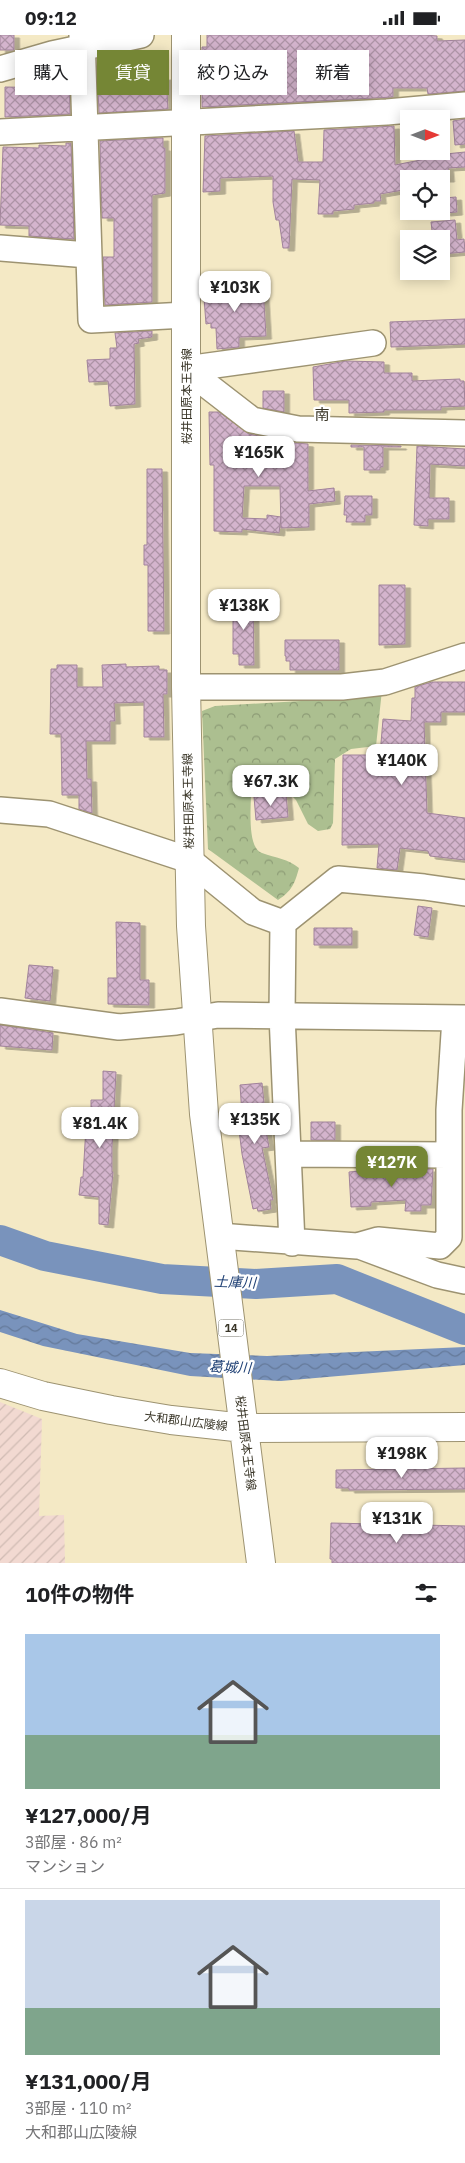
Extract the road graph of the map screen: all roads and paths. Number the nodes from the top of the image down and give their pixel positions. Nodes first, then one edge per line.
1 (141, 35) edge
2 (186, 35) edge
3 (82, 41) edge
4 (0, 69) edge
5 (465, 105) edge
6 (184, 122) junction
7 (84, 127) junction
8 (0, 132) edge
9 (0, 248) edge
10 (88, 255) junction
11 (186, 315) junction
12 (373, 343) dead end
13 (186, 369) junction
14 (465, 433) edge
15 (465, 656) edge
16 (186, 687) junction
17 (0, 810) edge
18 (189, 860) junction
19 (465, 893) edge
20 (282, 923) junction
21 (0, 1011) edge
22 (282, 1015) junction
23 (196, 1018) junction
24 (460, 1018) edge
25 (288, 1154) junction
26 (449, 1155) junction
27 (220, 1242) junction
28 (292, 1243) junction
29 (357, 1245) junction
30 (465, 1281) edge
31 (0, 1383) edge
32 (243, 1417) junction
33 (465, 1427) edge
34 (261, 1563) edge

1 - 3 street
2 - 6 main road, 桜井田原本王寺線 / 14
3 - 4 street
3 - 7 street
5 - 6 street
6 - 7 street
6 - 11 main road, 桜井田原本王寺線 / 14
7 - 8 street
7 - 10 street
9 - 10 street
10 - 11 street
11 - 13 main road, 桜井田原本王寺線 / 14
12 - 13 street
13 - 14 street
13 - 16 main road, 桜井田原本王寺線 / 14
15 - 16 street
16 - 18 main road, 桜井田原本王寺線 / 14
17 - 18 street
18 - 20 street
18 - 23 main road, 桜井田原本王寺線 / 14
19 - 20 street
20 - 22 street
21 - 23 street
22 - 23 street
22 - 24 street
22 - 25 street
23 - 27 main road, 桜井田原本王寺線 / 14
24 - 26 street
25 - 26 street
25 - 28 street
26 - 29 street
27 - 28 street
27 - 32 main road, 桜井田原本王寺線 / 14
28 - 29 street
29 - 30 street
31 - 32 main road, 大和郡山広陵線
32 - 33 main road, 大和郡山広陵線
32 - 34 main road, 桜井田原本王寺線 / 14

